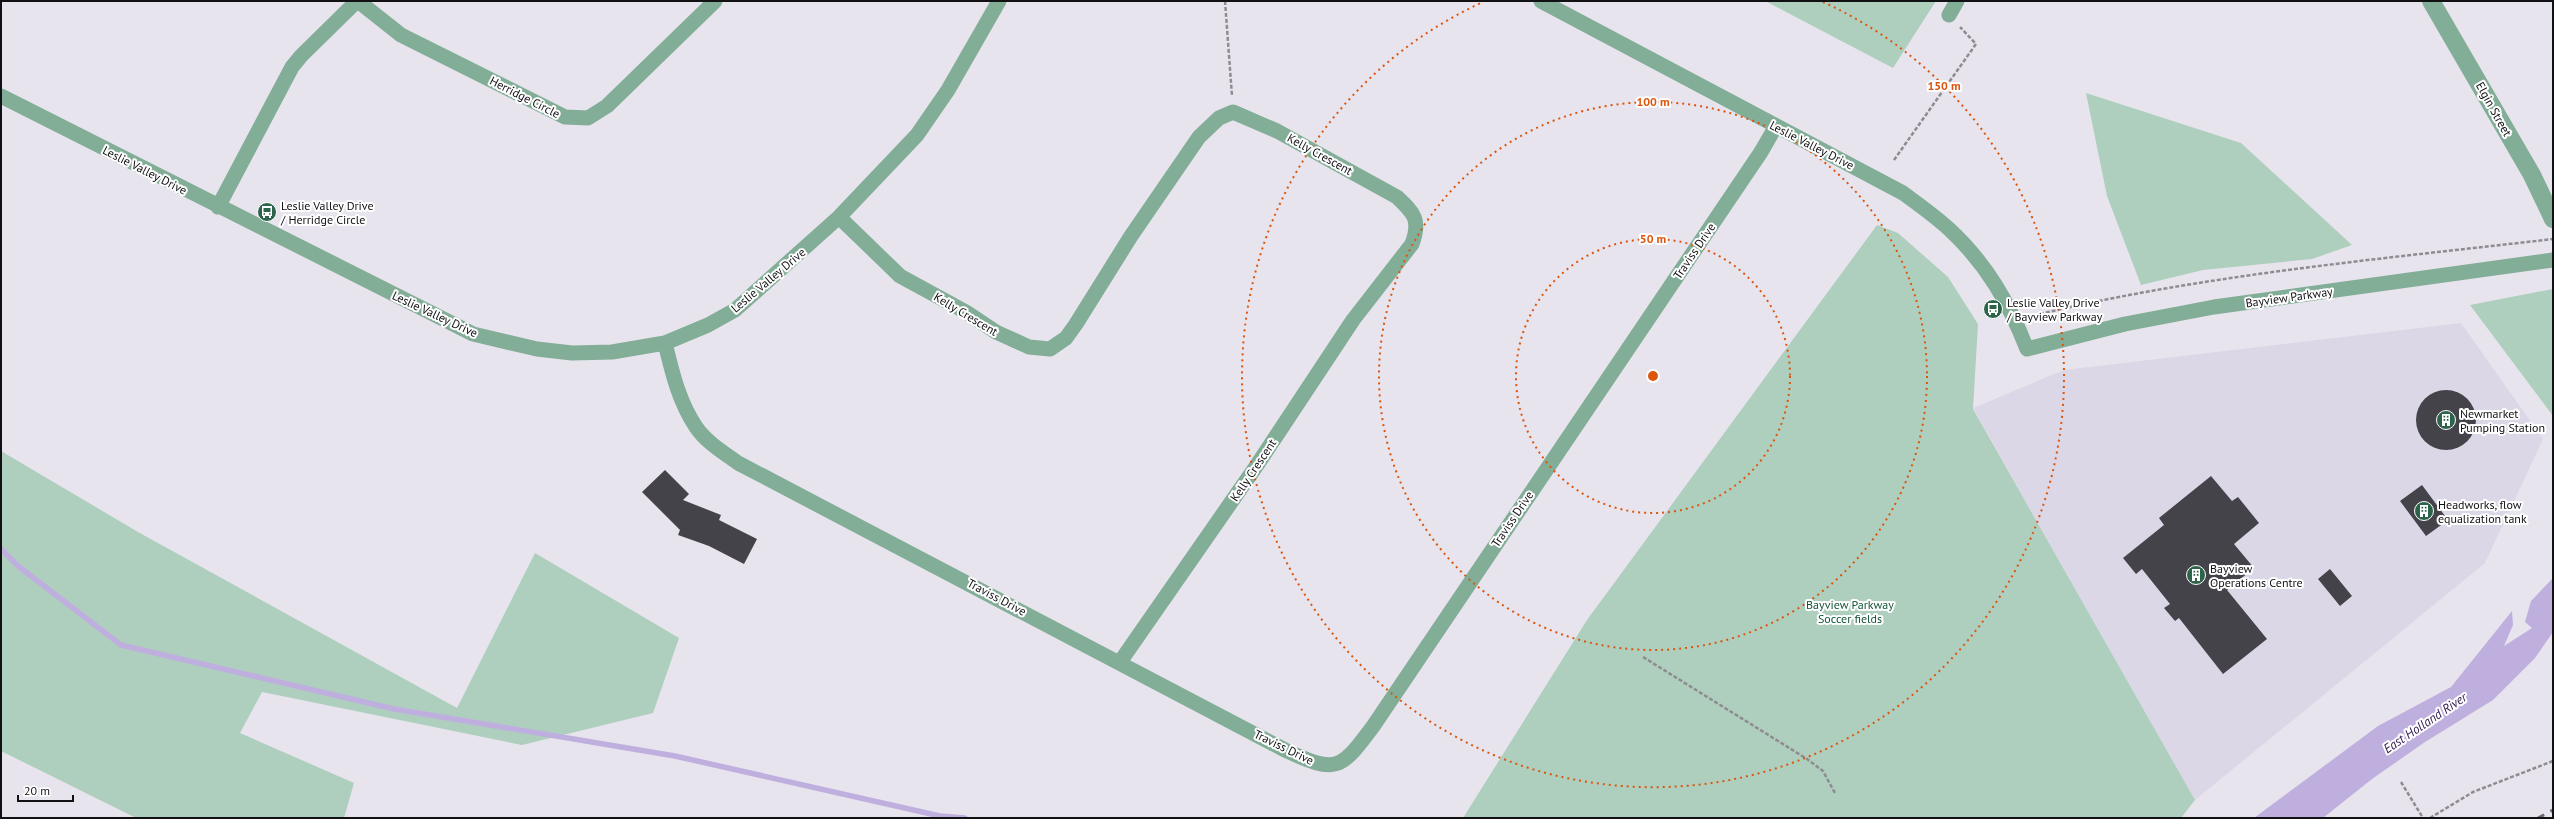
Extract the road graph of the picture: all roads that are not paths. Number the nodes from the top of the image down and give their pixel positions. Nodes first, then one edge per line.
1 (358, 1) edge
2 (715, 1) edge
3 (999, 1) edge
4 (1541, 1) edge
5 (1957, 1) edge
6 (2431, 1) edge
7 (1949, 15) road end
8 (1, 96) edge
9 (1776, 126) junction
10 (218, 207) junction
11 (839, 217) junction
12 (2553, 219) edge
13 (2553, 260) edge
14 (665, 344) junction
15 (2027, 349) joint
16 (1120, 662) junction

1 - 2 street, Herridge Circle
1 - 10 street, Herridge Circle
3 - 11 street, Leslie Valley Drive
4 - 9 street, Leslie Valley Drive
5 - 7 street
6 - 12 street, Elgin Street
8 - 10 street, Leslie Valley Drive
9 - 15 street, Leslie Valley Drive
9 - 16 street, Traviss Drive
10 - 14 street, Leslie Valley Drive
11 - 14 street, Leslie Valley Drive
11 - 16 street, Kelly Crescent
13 - 15 street, Bayview Parkway
14 - 16 street, Traviss Drive

